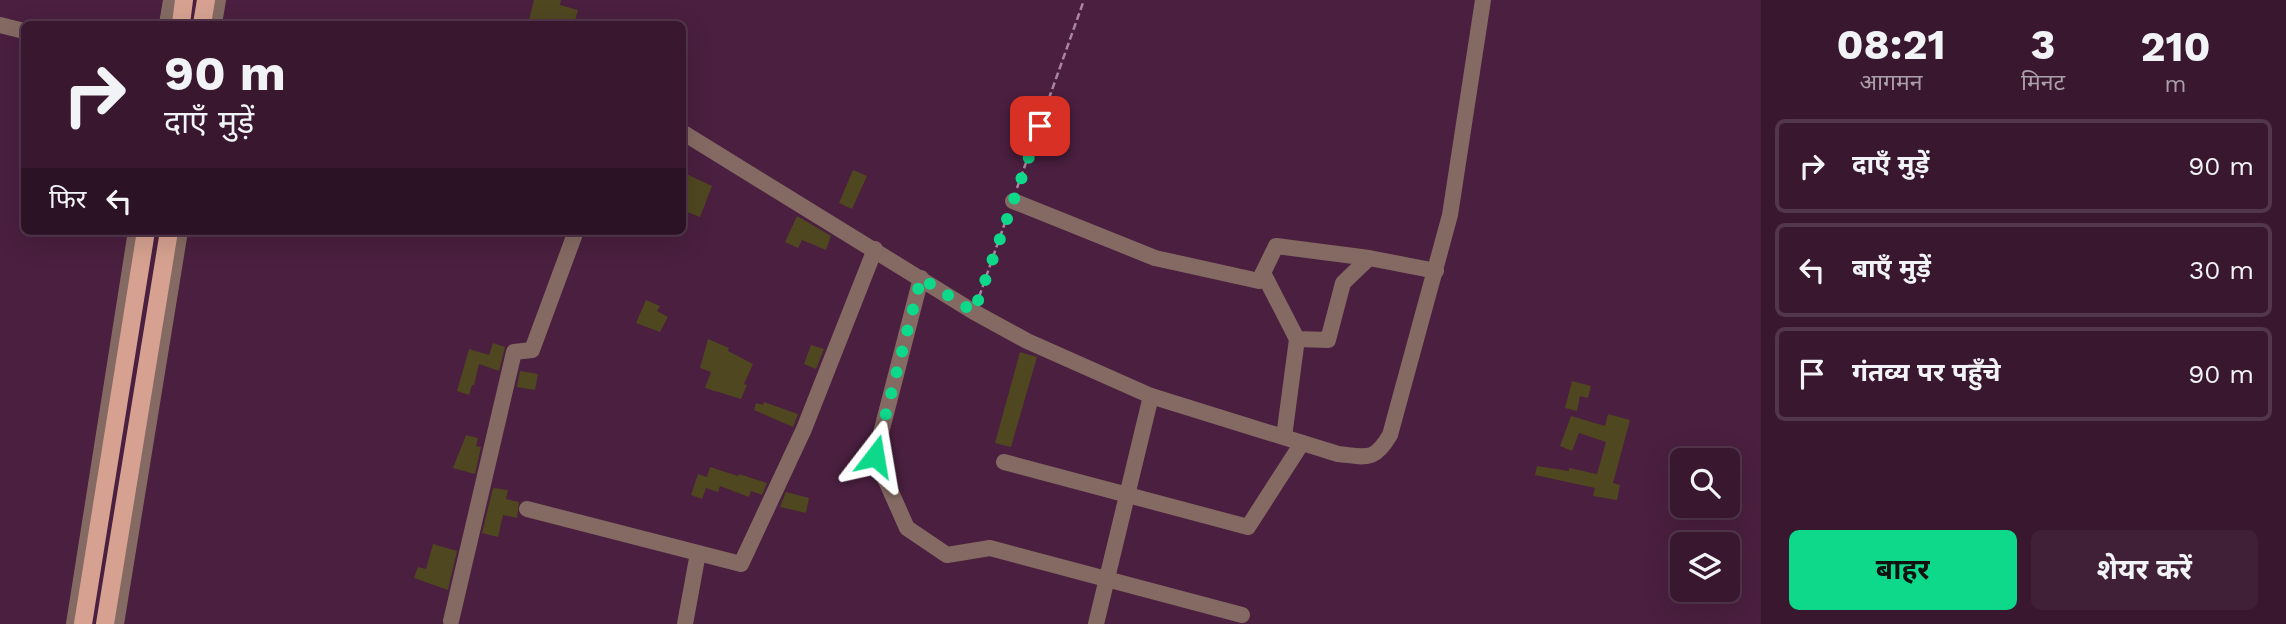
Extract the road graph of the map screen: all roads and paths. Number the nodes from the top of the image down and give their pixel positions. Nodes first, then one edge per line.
1 (171, 0) edge
2 (184, 0) edge
3 (206, 0) edge
4 (218, 0) edge
5 (1084, 0) edge
6 (1483, 0) edge
7 (168, 21) edge
8 (181, 21) edge
9 (202, 21) edge
10 (214, 21) edge
11 (0, 25) edge
12 (21, 29) edge
13 (686, 134) edge
14 (1013, 201) junction
15 (135, 235) edge
16 (145, 235) edge
17 (168, 235) edge
18 (179, 235) edge
19 (575, 235) edge
20 (875, 249) junction
21 (1369, 258) junction
22 (1436, 271) junction
23 (1263, 273) junction
24 (921, 278) junction
25 (974, 312) junction
26 (1297, 339) junction
27 (1151, 396) junction
28 (1284, 437) junction
29 (1302, 443) junction
30 (1004, 462) dead end
31 (1127, 495) junction
32 (527, 509) dead end
33 (698, 553) junction
34 (1107, 579) junction
35 (1242, 615) dead end
36 (451, 621) dead end
37 (74, 624) edge
38 (83, 624) edge
39 (105, 624) edge
40 (116, 624) edge
41 (685, 624) edge
42 (1096, 624) edge

1 - 7 street
2 - 8 main road
3 - 9 main road
4 - 10 street
5 - 14 path
6 - 22 street
11 - 12 street
13 - 20 street
14 - 23 street
14 - 25 path
15 - 37 street
16 - 38 main road
17 - 39 main road
18 - 40 street
19 - 36 street
20 - 24 street
20 - 33 street
21 - 22 street
21 - 23 street
21 - 26 street
22 - 29 street
23 - 26 street
24 - 25 street
24 - 34 street
25 - 27 street
26 - 28 street
27 - 28 street
27 - 31 street
28 - 29 street
29 - 31 street
30 - 31 street
31 - 34 street
32 - 33 street
33 - 41 street
34 - 35 street
34 - 42 street

